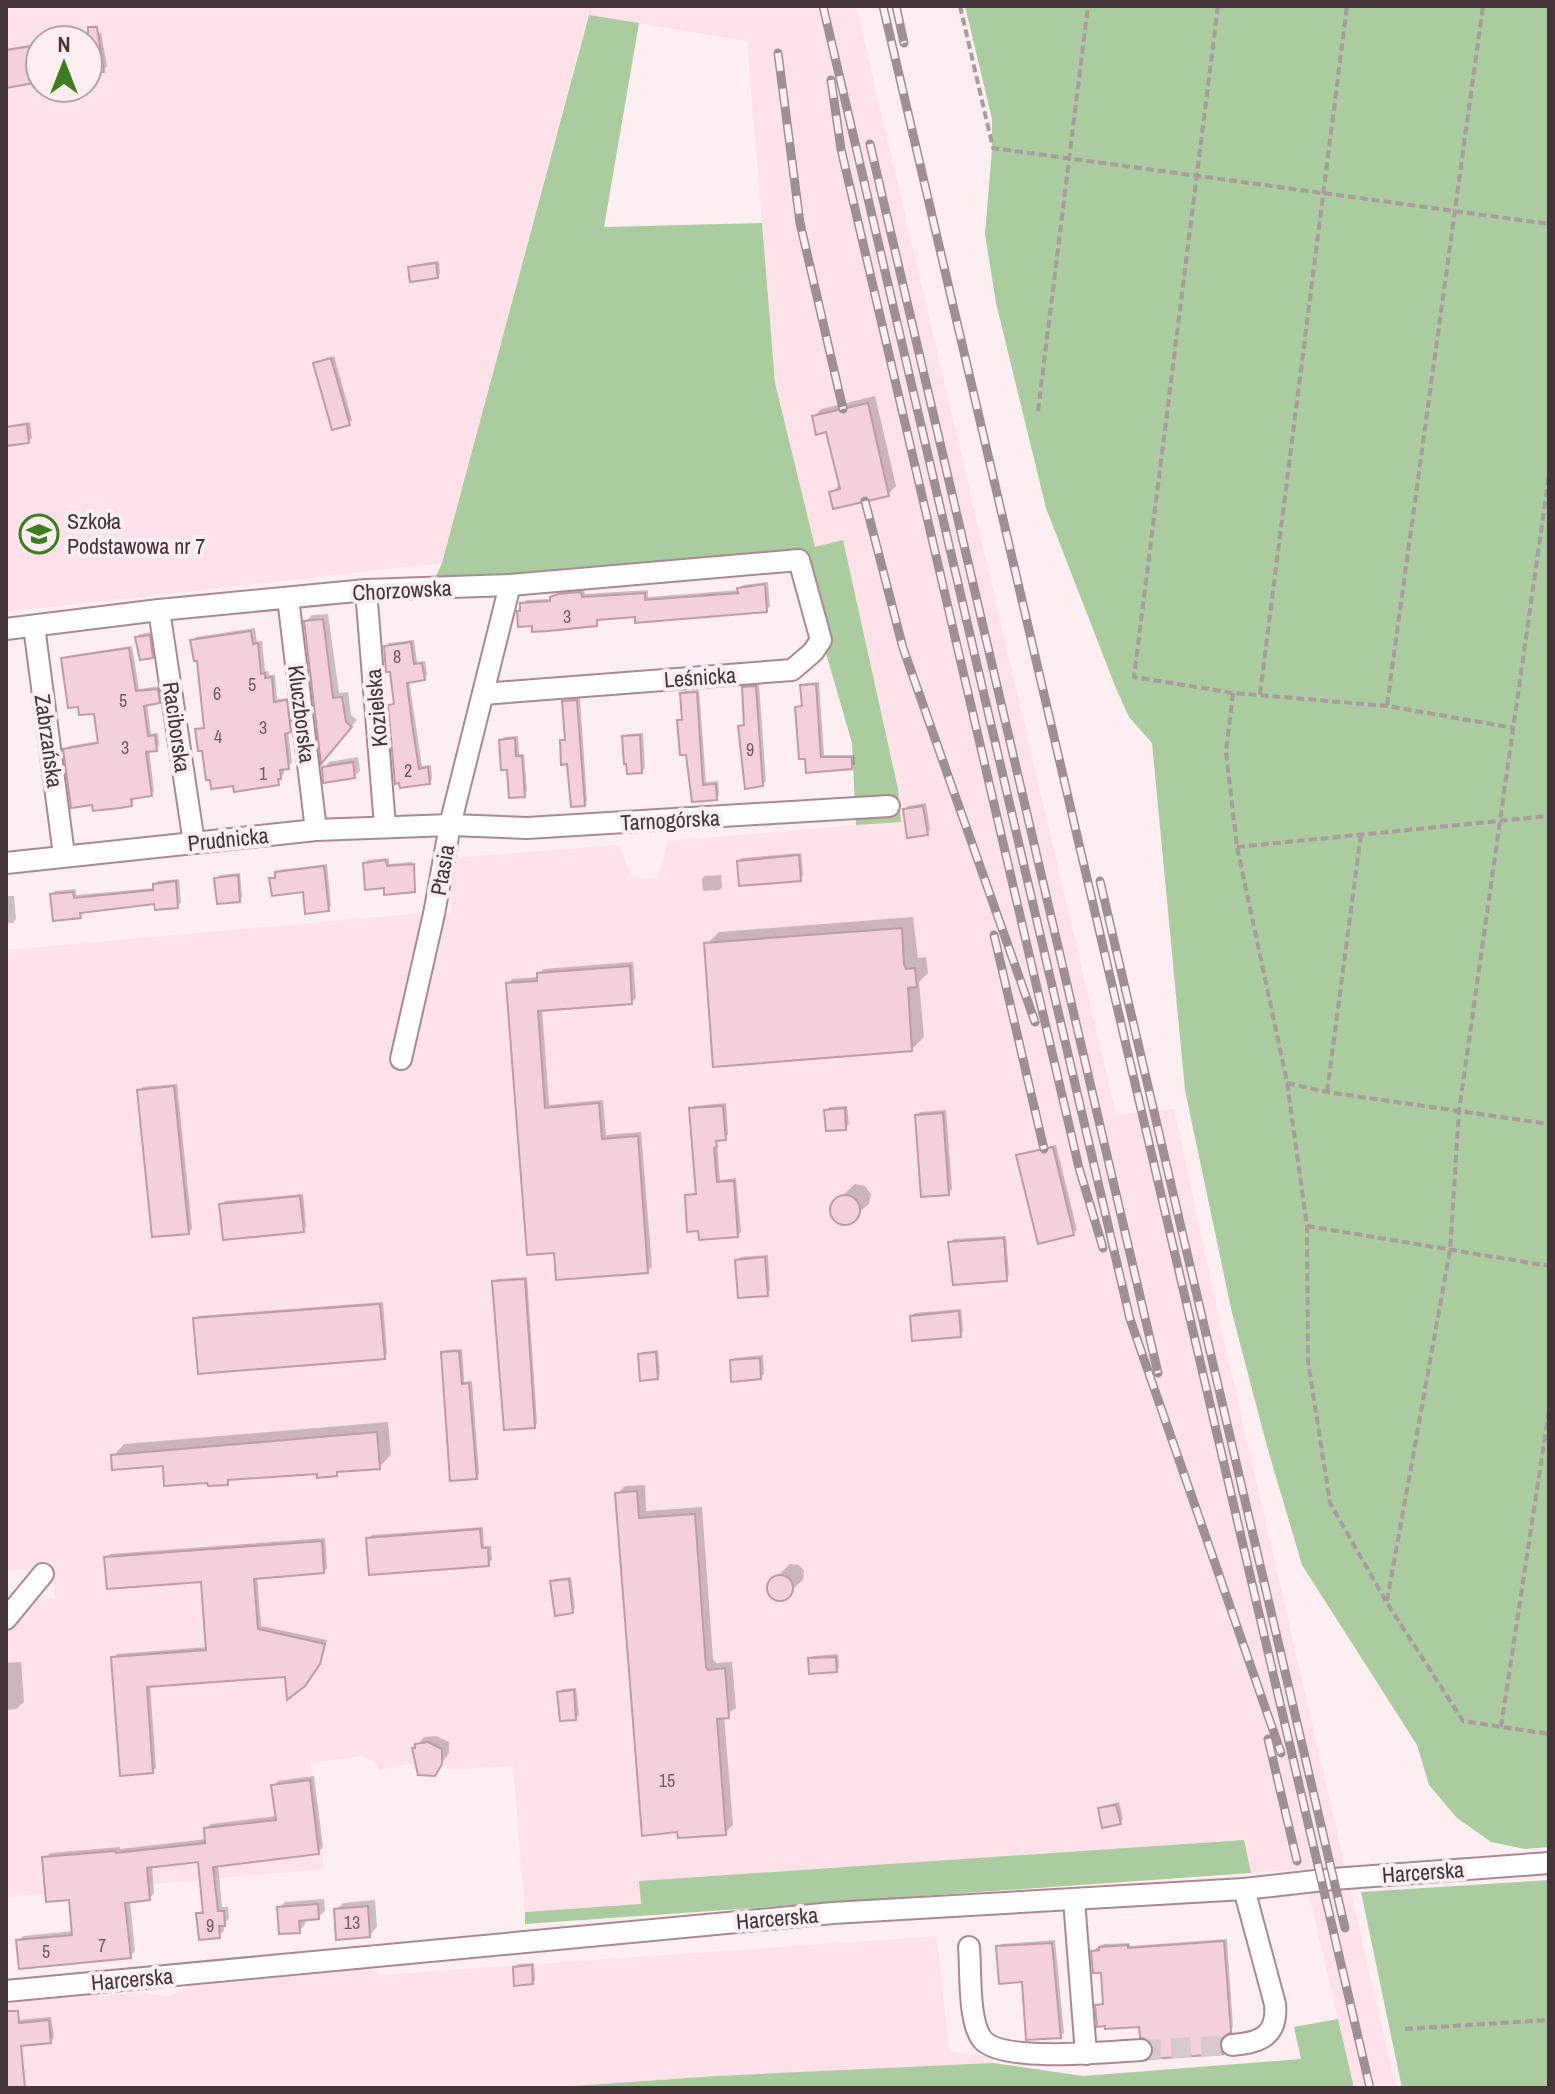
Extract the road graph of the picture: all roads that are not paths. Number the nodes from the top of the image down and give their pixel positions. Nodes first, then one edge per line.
1 (799, 560) joint
2 (510, 585) junction
3 (366, 590) junction
4 (288, 598) junction
5 (159, 610) junction
6 (34, 626) junction
7 (6, 629) edge
8 (483, 694) junction
9 (889, 806) dead end
10 (450, 825) junction
11 (385, 826) junction
12 (316, 830) junction
13 (194, 843) junction
14 (64, 855) junction
15 (6, 863) edge
16 (401, 1059) dead end
17 (43, 1574) dead end
18 (6, 1619) edge
19 (1549, 1863) edge
20 (1244, 1889) junction
21 (1074, 1900) junction
22 (969, 1947) dead end
23 (6, 1991) edge
24 (1232, 2045) tunnel mouth
25 (1141, 2050) tunnel mouth
26 (1086, 2054) junction

1 - 2 street, Chorzowska
1 - 8 street, Leśnicka
2 - 3 street, Chorzowska
2 - 8 street, Ptasia
3 - 4 street, Chorzowska
3 - 11 street, Kozielska
4 - 5 street, Chorzowska
4 - 12 street, Kluczborska
5 - 6 street, Chorzowska
5 - 13 street, Raciborska
6 - 7 street, Chorzowska
6 - 14 street, Zabrzańska
8 - 10 street, Ptasia
9 - 10 street, Tarnogórska
10 - 11 street, Prudnicka
10 - 16 street, Ptasia
11 - 12 street, Prudnicka
12 - 13 street, Prudnicka
13 - 14 street, Prudnicka
14 - 15 street, Prudnicka
17 - 18 street
19 - 20 street, Harcerska
20 - 21 street, Harcerska
20 - 24 street
21 - 23 street, Harcerska
21 - 26 street
22 - 26 street
25 - 26 street

